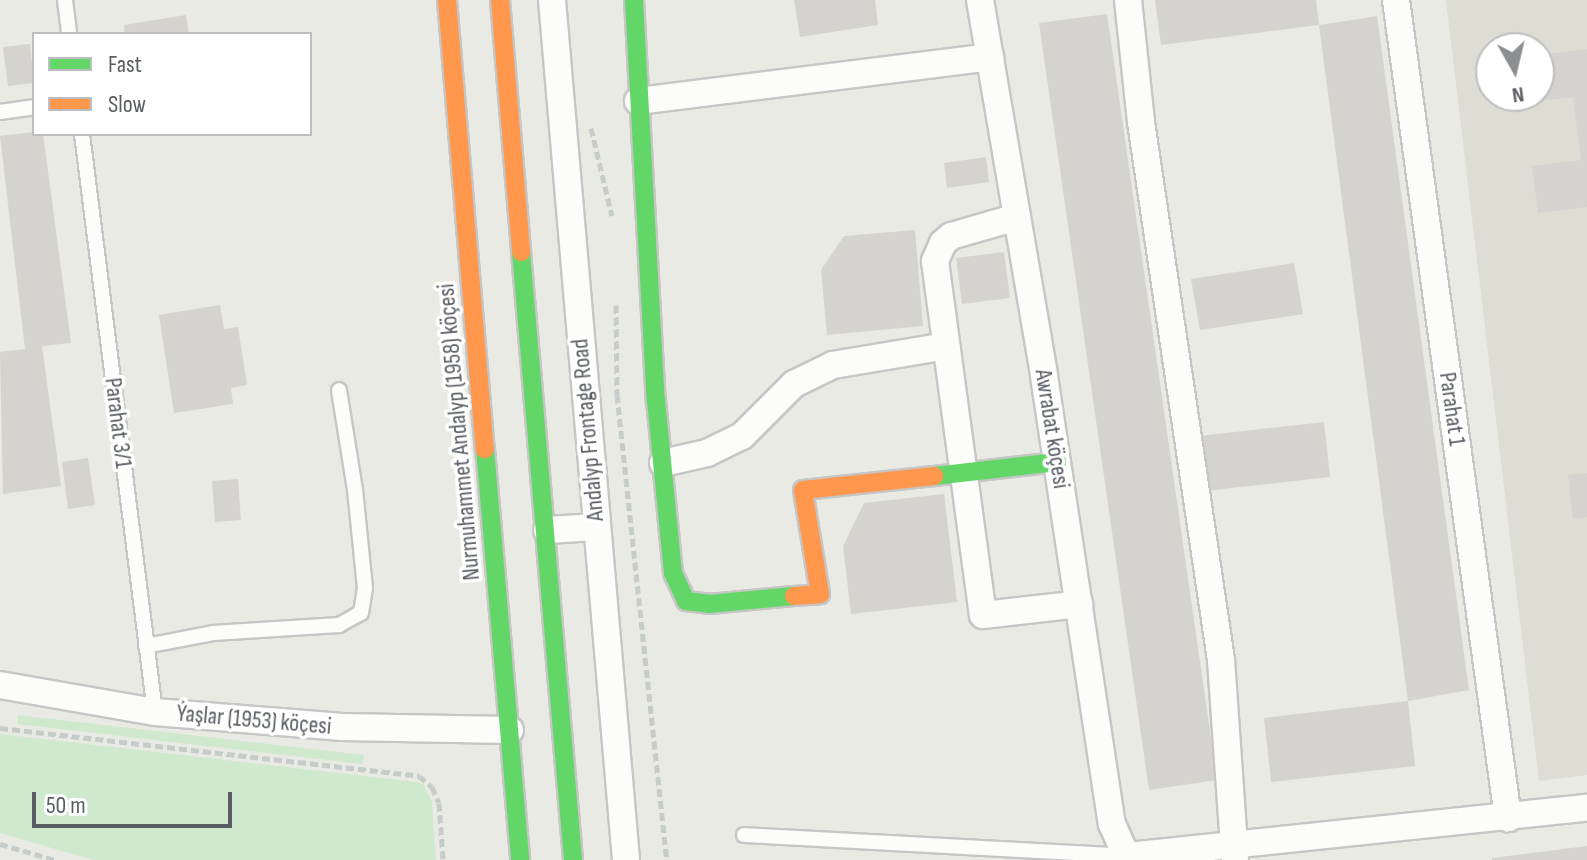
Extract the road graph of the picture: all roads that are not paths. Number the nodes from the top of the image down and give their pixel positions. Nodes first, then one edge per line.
1 (65, 0) edge
2 (447, 0) edge
3 (500, 0) edge
4 (552, 0) edge
5 (634, 0) edge
6 (980, 0) edge
7 (1128, 0) edge
8 (1396, 0) edge
9 (69, 32) edge
10 (990, 57) junction
11 (638, 101) junction
12 (32, 107) edge
13 (0, 112) edge
14 (82, 136) edge
15 (1017, 217) junction
16 (946, 346) junction
17 (339, 390) dead end
18 (1057, 462) junction
19 (663, 463) junction
20 (962, 470) junction
21 (596, 527) junction
22 (547, 530) junction
23 (1079, 604) junction
24 (146, 646) junction
25 (0, 685) edge
26 (155, 712) junction
27 (510, 730) junction
28 (1587, 808) edge
29 (1508, 818) junction
30 (744, 835) dead end
31 (1233, 854) edge
32 (1128, 858) edge
33 (520, 860) edge
34 (573, 860) edge
35 (626, 860) edge

1 - 9 lane
2 - 27 main road, Nurmuhammet Andalyp (1958) köçesi
3 - 22 main road
4 - 21 street, Andalyp Frontage Road
5 - 11 main road
6 - 10 street, Awrabat köçesi
7 - 31 street
8 - 29 street, Parahat 1
10 - 11 street
10 - 15 street, Awrabat köçesi
11 - 19 main road
12 - 13 lane
14 - 24 lane, Parahat 3/1
15 - 16 street
15 - 18 street, Awrabat köçesi
16 - 19 street
16 - 20 street
17 - 24 lane
18 - 20 main road
18 - 23 street, Awrabat köçesi
19 - 20 main road
20 - 23 street
21 - 22 street
21 - 35 street, Andalyp Frontage Road
22 - 34 main road
23 - 32 street, Awrabat köçesi
24 - 26 lane, Parahat 3/1
25 - 26 street, Ýaşlar (1953) köçesi
26 - 27 street, Ýaşlar (1953) köçesi
27 - 33 main road, Nurmuhammet Andalyp (1958) köçesi
28 - 29 street
29 - 31 street
30 - 32 lane
31 - 32 street

